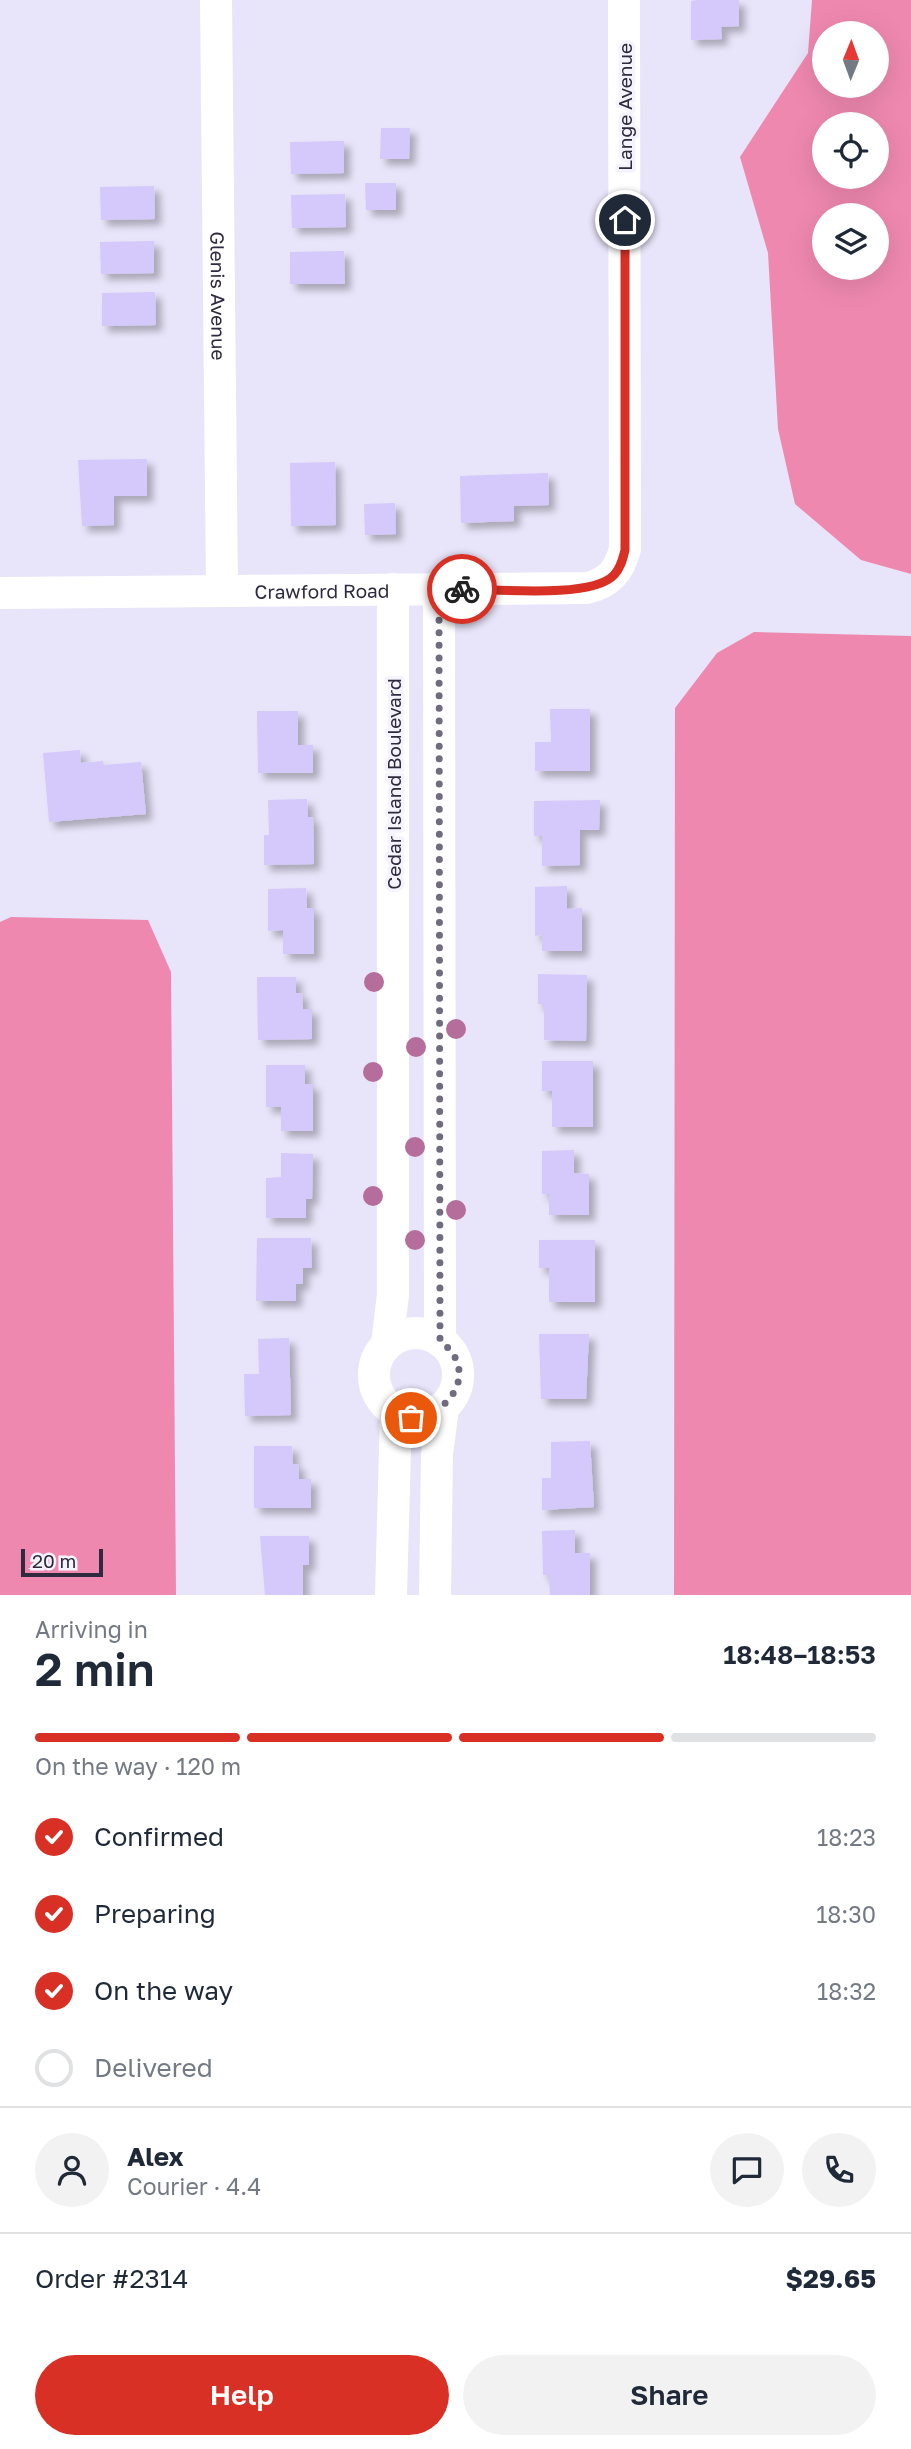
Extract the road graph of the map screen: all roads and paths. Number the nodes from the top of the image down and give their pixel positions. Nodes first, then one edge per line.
1 (216, 0) edge
2 (624, 0) edge
3 (625, 550) joint
4 (393, 589) junction
5 (439, 589) junction
6 (222, 590) junction
7 (0, 593) edge
8 (440, 978) junction
9 (392, 979) junction
10 (440, 1341) junction
11 (387, 1343) junction
12 (443, 1408) junction
13 (396, 1413) junction
14 (391, 1595) edge
15 (436, 1595) edge

1 - 6 street, Glenis Avenue
2 - 3 street, Lange Avenue
3 - 5 street, Crawford Road
4 - 5 street, Crawford Road
4 - 6 street, Crawford Road
4 - 9 street, Cedar Island Boulevard
5 - 8 street
6 - 7 street, Crawford Road
8 - 9 street
8 - 10 street
9 - 11 street, Cedar Island Boulevard
10 - 11 street
10 - 12 street
11 - 13 street, Cedar Island Boulevard
12 - 13 street
12 - 15 street
13 - 14 street

